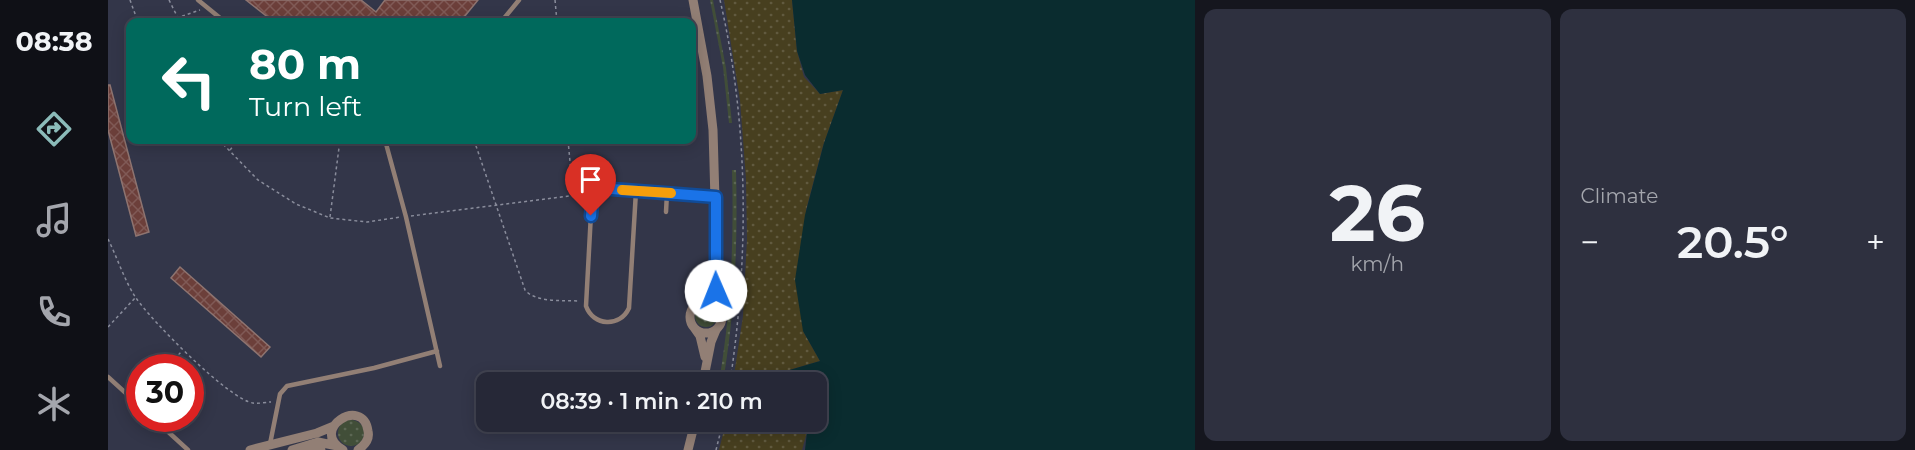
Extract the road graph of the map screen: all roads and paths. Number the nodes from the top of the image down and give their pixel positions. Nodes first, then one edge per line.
1 (130, 0) edge
2 (169, 0) edge
3 (198, 0) edge
4 (519, 0) edge
5 (555, 0) edge
6 (693, 0) edge
7 (720, 0) edge
8 (207, 8) junction
9 (137, 18) edge
10 (178, 18) joint
11 (220, 18) edge
12 (504, 18) edge
13 (557, 18) edge
14 (235, 144) edge
15 (339, 144) edge
16 (387, 144) edge
17 (475, 144) edge
18 (568, 144) edge
19 (229, 151) dead end
20 (636, 191) junction
21 (668, 193) junction
22 (573, 195) dead end
23 (716, 197) junction
24 (666, 212) dead end
25 (330, 218) dead end
26 (108, 239) edge
27 (716, 271) junction
28 (135, 298) junction
29 (586, 302) junction
30 (698, 302) junction
31 (718, 305) junction
32 (108, 327) edge
33 (695, 329) junction
34 (716, 330) junction
35 (182, 350) junction
36 (437, 351) junction
37 (178, 354) edge
38 (706, 365) junction
39 (440, 366) dead end
40 (705, 372) edge
41 (730, 372) edge
42 (108, 377) edge
43 (126, 393) edge
44 (278, 402) junction
45 (334, 426) junction
46 (168, 432) edge
47 (692, 432) edge
48 (720, 432) edge
49 (270, 444) junction
50 (340, 448) edge
51 (360, 449) edge
52 (188, 450) edge
53 (250, 450) edge
54 (292, 450) edge
55 (321, 450) edge
56 (688, 450) edge
57 (716, 450) edge

1 - 9 path
2 - 10 path
3 - 8 lane
4 - 12 lane
5 - 13 path
6 - 23 street
7 - 41 path
8 - 10 path
8 - 11 lane
14 - 19 path
15 - 25 path
16 - 36 lane
17 - 29 path
18 - 22 path
20 - 21 lane
20 - 29 lane
20 - 29 lane
21 - 23 lane
21 - 24 lane
23 - 27 street
26 - 28 path
27 - 30 street
27 - 31 street
28 - 32 path
28 - 35 path
30 - 31 street
30 - 33 street
31 - 34 street
33 - 34 street
33 - 38 street
34 - 38 street
35 - 37 path
35 - 44 path
36 - 39 lane
36 - 44 lane
38 - 40 street
42 - 43 lane
44 - 49 lane
45 - 49 street
45 - 50 street
45 - 51 street
46 - 52 lane
47 - 56 street
48 - 57 path
49 - 53 street
50 - 54 street
54 - 55 street

